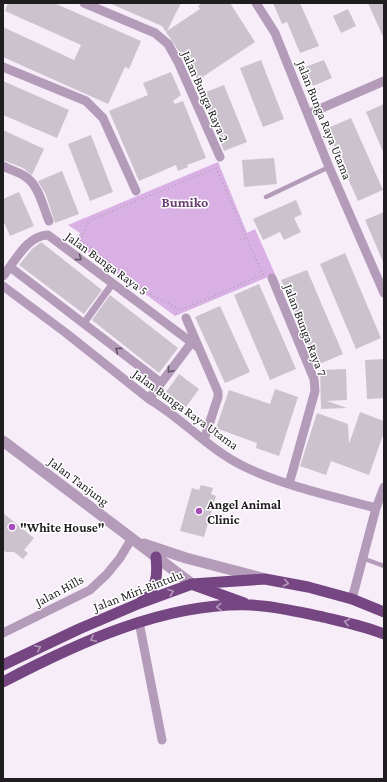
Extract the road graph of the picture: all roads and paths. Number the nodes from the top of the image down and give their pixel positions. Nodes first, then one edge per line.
1 (84, 3) edge
2 (256, 3) edge
3 (3, 67) edge
4 (384, 81) edge
5 (308, 114) junction
6 (220, 157) dead end
7 (3, 166) edge
8 (329, 167) junction
9 (136, 191) dead end
10 (266, 197) dead end
11 (49, 221) dead end
12 (246, 237) junction
13 (240, 240) dead end
14 (10, 267) junction
15 (3, 276) edge
16 (267, 276) junction
17 (113, 283) junction
18 (4, 290) edge
19 (384, 293) edge
20 (186, 318) dead end
21 (84, 323) junction
22 (196, 345) junction
23 (160, 382) junction
24 (149, 399) junction
25 (204, 440) junction
26 (3, 441) edge
27 (289, 484) junction
28 (384, 487) edge
29 (376, 508) junction
30 (135, 540) junction
31 (156, 557) junction
32 (362, 558) junction
33 (384, 566) edge
34 (265, 579) junction
35 (192, 584) junction
36 (352, 600) junction
37 (140, 604) junction
38 (250, 605) junction
39 (384, 612) edge
40 (139, 622) junction
41 (3, 633) edge
42 (384, 634) edge
43 (3, 665) edge
44 (3, 682) edge
45 (162, 740) dead end

1 - 6 street, Jalan Bunga Raya 2
2 - 5 street, Jalan Bunga Raya Utama
3 - 9 street
4 - 5 street
5 - 8 street, Jalan Bunga Raya Utama
7 - 11 street
8 - 10 lane
8 - 19 street, Jalan Bunga Raya Utama
12 - 13 path
12 - 16 path
12 - 16 path
14 - 15 street, Jalan Bunga Raya 5
14 -> 17 street, Jalan Bunga Raya 5
14 - 21 street
16 - 27 street, Jalan Bunga Raya 7
17 - 21 street
17 - 22 street, Jalan Bunga Raya 5
18 - 24 street, Jalan Bunga Raya Utama
20 - 22 street
23 -> 21 street
22 -> 23 street
22 - 25 street
23 - 24 street
24 - 25 street, Jalan Bunga Raya Utama
25 - 27 street, Jalan Bunga Raya Utama
26 - 30 street, Jalan Tanjung
27 - 29 street, Jalan Bunga Raya Utama
28 - 29 street
29 - 32 street
30 - 31 street, Jalan Tanjung
30 - 34 street, Jalan Tanjung
30 - 41 street, Jalan Hills
31 - 35 street, Jalan Tanjung
31 - 37 highway
32 - 33 lane
32 - 36 street
34 - 35 highway, Jalan Miri-Bintulu
34 -> 36 highway, Jalan Miri-Bintulu
37 -> 35 highway, Jalan Miri-Bintulu
35 - 38 highway
36 - 39 highway, Jalan Miri-Bintulu
43 -> 37 highway, Jalan Miri-Bintulu
38 -> 40 highway
42 -> 38 highway
40 -> 44 highway
40 - 45 street

